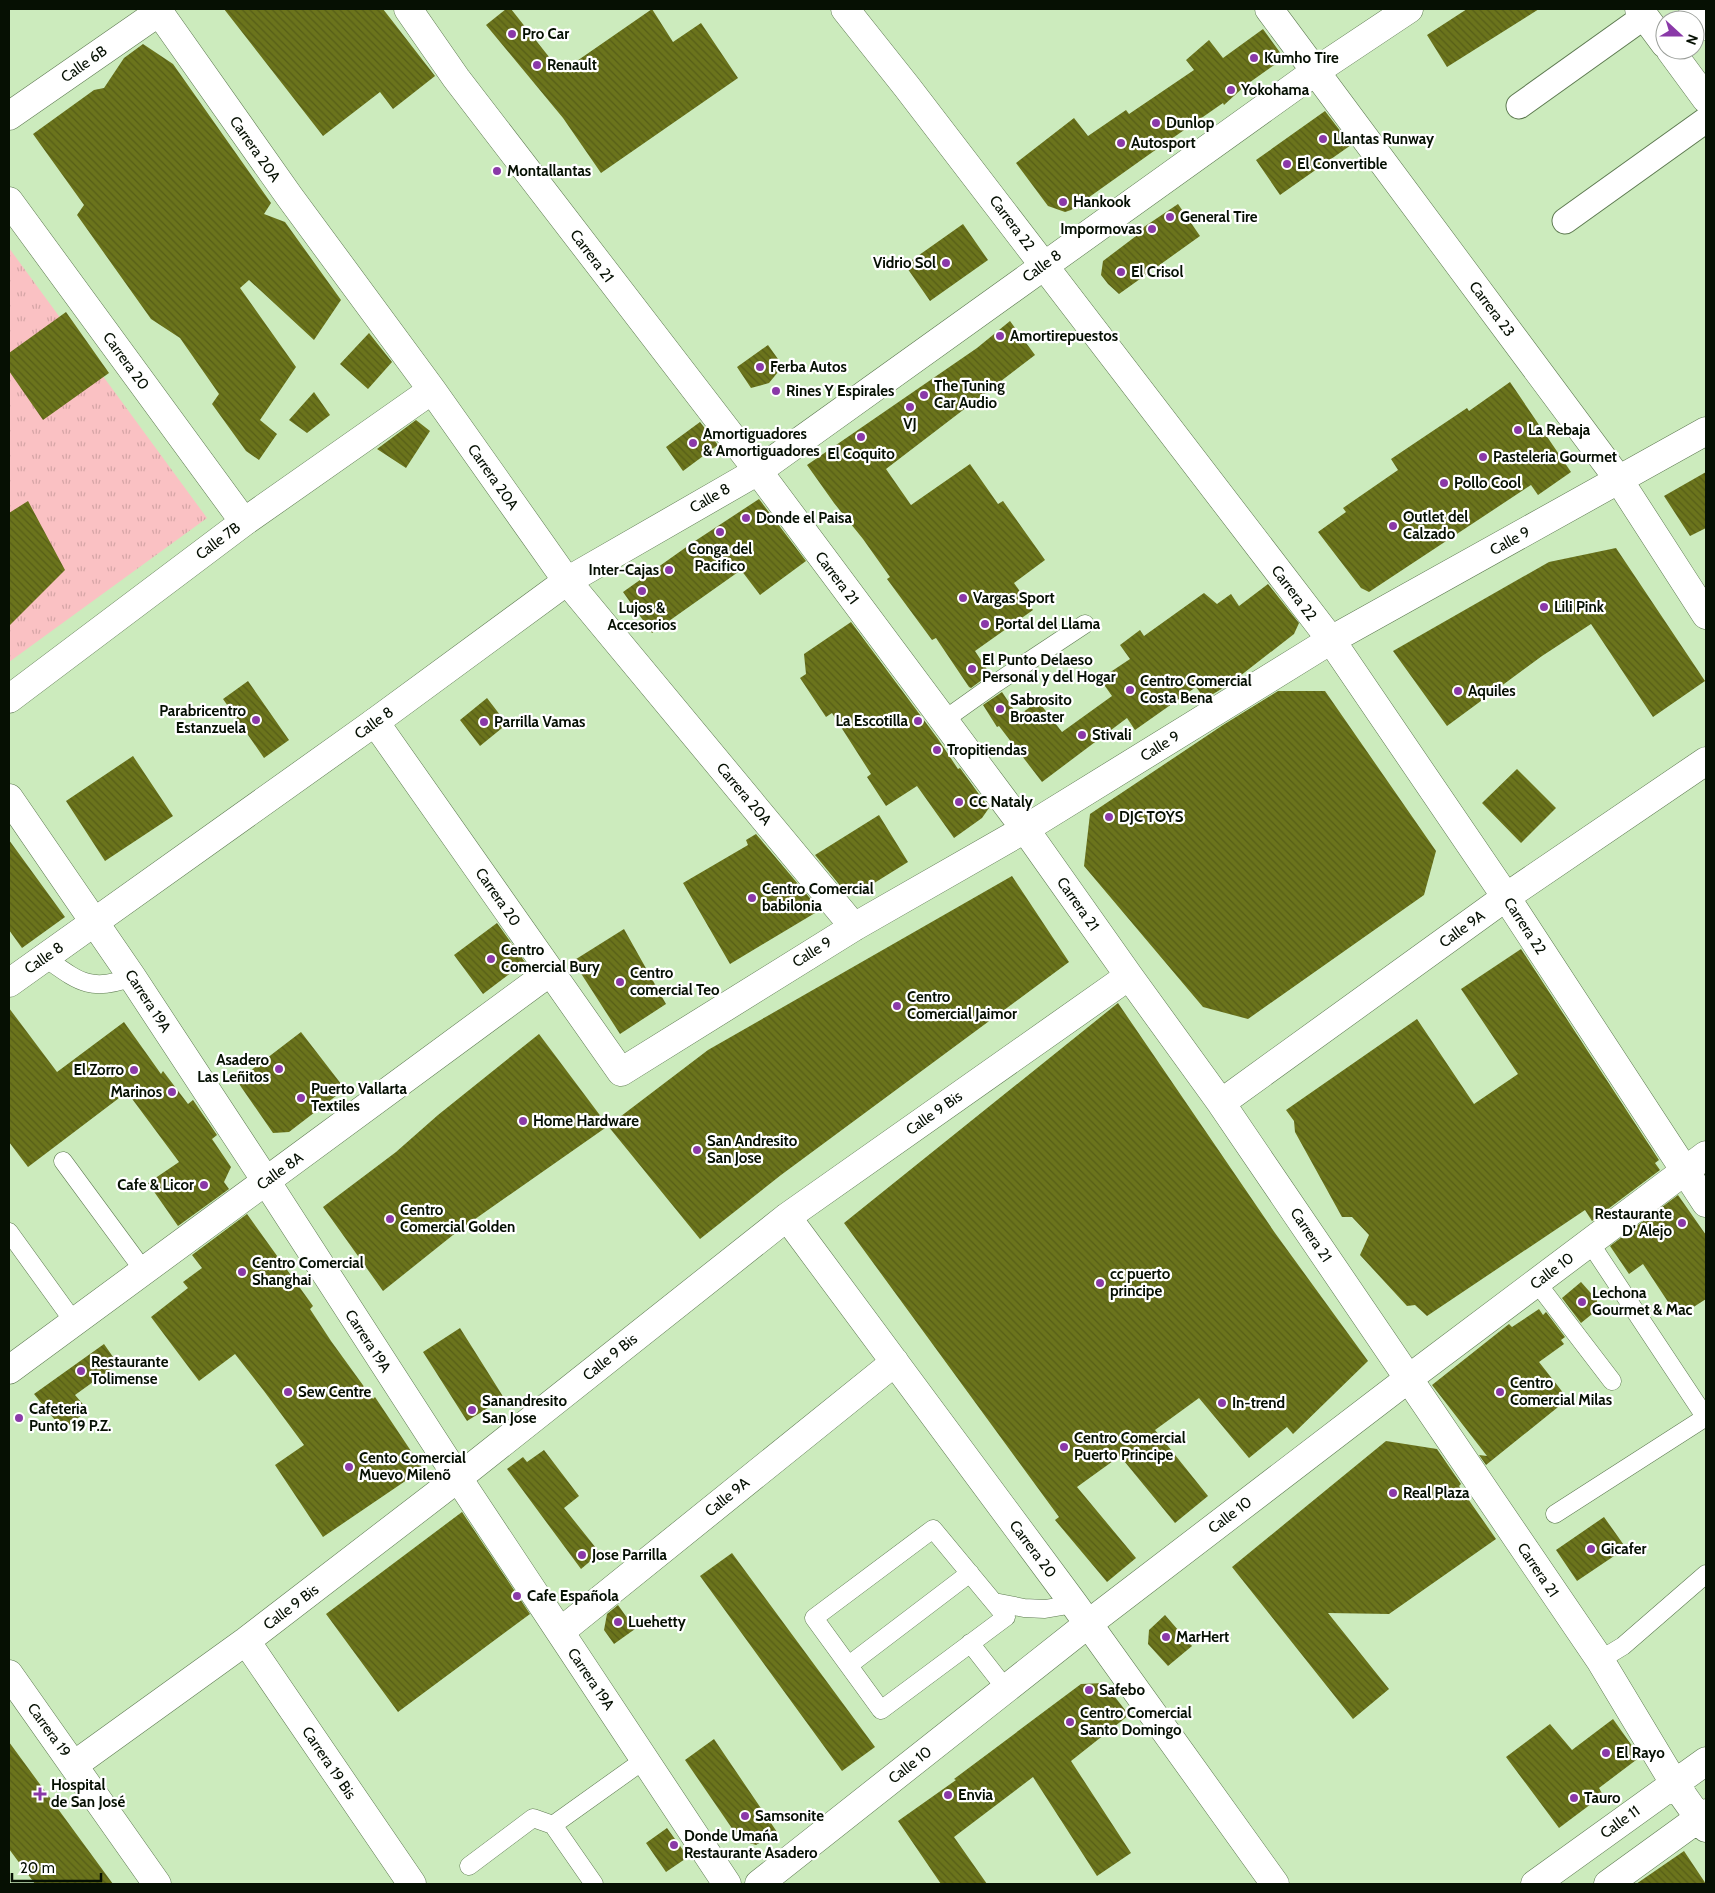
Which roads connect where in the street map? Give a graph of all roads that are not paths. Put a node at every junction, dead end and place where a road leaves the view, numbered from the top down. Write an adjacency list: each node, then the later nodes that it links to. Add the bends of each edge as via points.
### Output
1 (408, 9): 21 (street, Carrera 21, via 456,78)
2 (845, 9): 18 (street, Carrera 22)
3 (1269, 9): 11 (street, Carrera 23)
4 (1409, 9): 11 (street, Calle 8)
5 (1693, 9): 8 (street)
6 (158, 10): 14 (street, Calle 6B); 19 (street, Carrera 20A, via 289,196)
7 (1642, 13): 9 (street); 13 (street)
8 (1706, 26)
9 (1655, 31)
10 (1677, 60): 12 (street)
11 (1316, 71): 18 (street, Calle 8); 22 (street, Carrera 23)
12 (1706, 99)
13 (1519, 106)
14 (9, 116)
15 (1706, 120): 17 (street)
16 (9, 201): 23 (street, Carrera 20)
17 (1564, 221)
18 (1044, 265): 21 (street, Calle 8); 27 (street, Carrera 22)
19 (432, 390): 23 (street, Calle 7B); 24 (street, Carrera 20A)
20 (1706, 431): 22 (street, Calle 9)
21 (758, 471): 24 (street, Calle 8); 29 (street, Carrera 21)
22 (1619, 480): 25 (street, Carrera 23); 27 (street, Calle 9)
23 (244, 522): 28 (street, Calle 7B)
24 (567, 581): 30 (street, Calle 8); 36 (street, Carrera 20A)
25 (1706, 615)
26 (1086, 624): 29 (lane)
27 (1331, 640): 33 (street, Calle 9); 34 (street, Carrera 22)
28 (9, 699)
29 (944, 720): 33 (street, Carrera 21)
30 (375, 722): 35 (street, Calle 8); 38 (street, Carrera 20)
31 (1706, 761): 34 (street, Calle 9A)
32 (9, 798): 35 (street, Carrera 19A)
33 (1026, 829): 36 (street, Calle 9); 39 (street, Carrera 21)
34 (1506, 897): 43 (street, Calle 9A); 46 (street, Carrera 22)
35 (95, 922): 37 (street, Calle 8); 40 (street, Carrera 19A)
36 (854, 926): 42 (street, Calle 9)
37 (44, 958): 40 (lane, via 70,976 95,986 114,984); 41 (street, Calle 8)
38 (550, 972): 42 (street, Carrera 20); 47 (street, Calle 8A)
39 (1129, 976): 43 (street, Carrera 21); 49 (street, Calle 9 Bis)
40 (132, 977): 47 (street, Carrera 19A)
41 (9, 982)
42 (621, 1072)
43 (1221, 1103): 57 (street, Carrera 21)
44 (1706, 1155): 46 (street, Calle 10)
45 (63, 1161): 52 (lane)
46 (1685, 1171): 48 (street, Carrera 22); 51 (street, Calle 10)
47 (266, 1181): 52 (street, Calle 8A); 60 (street, Carrera 19A)
48 (1706, 1204)
49 (787, 1217): 55 (street, Carrera 20); 60 (street, Calle 9 Bis)
50 (9, 1232): 54 (lane)
51 (1590, 1243): 53 (street, Calle 10); 59 (lane)
52 (144, 1271): 54 (street, Calle 8A)
53 (1537, 1283): 57 (street, Calle 10); 58 (lane)
54 (74, 1322): 56 (street, Calle 8A)
55 (895, 1362): 65 (street, Carrera 20); 66 (street, Calle 9A)
56 (9, 1370)
57 (1408, 1379): 65 (street, Calle 10); 69 (street, Carrera 21)
58 (1612, 1381)
59 (1706, 1418): 61 (lane)
60 (458, 1478): 66 (street, Carrera 19A); 67 (street, Calle 9 Bis)
61 (1555, 1514)
62 (970, 1573): 64 (lane); 70 (lane); 70 (lane, via 933,1529 814,1618)
63 (1706, 1574): 69 (lane, via 1623,1646)
64 (994, 1602): 65 (lane); 68 (lane, via 1006,1617)
65 (1081, 1614): 72 (street, Calle 10); 85 (street, Carrera 20)
66 (560, 1632): 73 (street, Carrera 19A)
67 (246, 1641): 75 (street, Calle 9 Bis); 81 (street, Carrera 19 Bis)
68 (970, 1643): 70 (lane, via 881,1710); 72 (lane)
69 (1600, 1660): 76 (street, Carrera 21)
70 (848, 1665)
71 (9, 1674): 75 (street, Carrera 19)
72 (1006, 1689): 84 (street, Calle 10)
73 (644, 1760): 78 (lane); 83 (street, Carrera 19A)
74 (1706, 1760): 76 (street, Calle 11)
75 (74, 1765): 80 (street, Carrera 19)
76 (1674, 1783): 77 (street, Carrera 21); 86 (street, Calle 11)
77 (1704, 1820): 87 (street)
78 (553, 1825): 79 (lane, via 533,1818); 82 (lane)
79 (468, 1866)
80 (157, 1884)
81 (412, 1884)
82 (594, 1884)
83 (727, 1884)
84 (759, 1884)
85 (1276, 1884)
86 (1535, 1884)
87 (1608, 1884)

